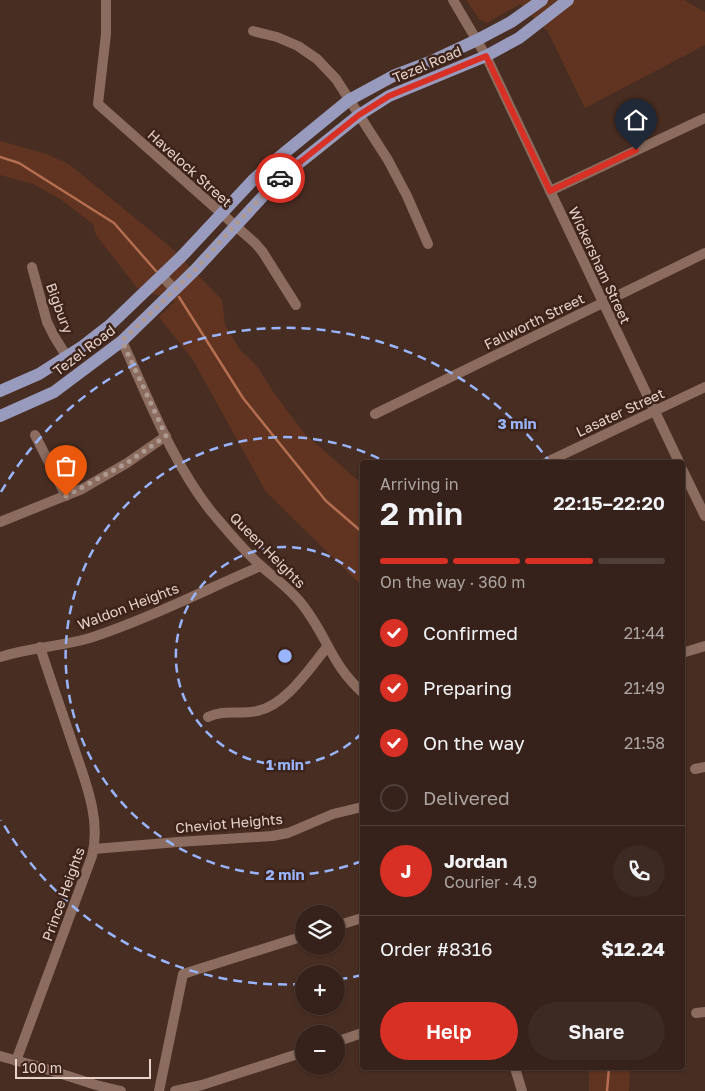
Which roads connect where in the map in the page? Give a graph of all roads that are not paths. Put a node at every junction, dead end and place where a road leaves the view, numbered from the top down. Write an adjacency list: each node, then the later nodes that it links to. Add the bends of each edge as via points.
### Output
1 (106, 0): 12 (street, Havelock Street, via 106,34 98,104)
2 (453, 0): 6 (street, Wickersham Street)
3 (542, 0): 6 (main road, Tezel Road)
4 (568, 0): 7 (main road, Tezel Road, via 519,38)
5 (253, 31): 8 (street, via 288,41 317,59 336,79)
6 (477, 40): 7 (street, Wickersham Street); 8 (main road, Tezel Road, via 395,75)
7 (486, 56): 9 (main road, Tezel Road, via 389,96); 11 (street, Wickersham Street)
8 (349, 100): 9 (street); 12 (main road, Tezel Road, via 272,163)
9 (359, 115): 13 (main road, Tezel Road, via 278,180); 14 (street, via 392,167)
10 (705, 118): 11 (street)
11 (550, 191): 19 (street, Wickersham Street)
12 (221, 214): 13 (street, Havelock Street); 17 (main road, Tezel Road)
13 (234, 226): 18 (main road, Tezel Road); 20 (street, Havelock Street, via 262,251)
14 (428, 244)
15 (705, 253): 19 (street, Fallworth Street)
16 (32, 267): 22 (street, Bigbury, via 48,322)
17 (162, 276): 18 (street); 22 (main road, Tezel Road, via 110,325)
18 (175, 290): 21 (main road, Tezel Road)
19 (602, 303): 25 (street, Wickersham Street); 26 (street, Fallworth Street)
20 (296, 305)
21 (122, 341): 27 (main road, Tezel Road, via 54,392); 29 (street, Queen Heights)
22 (67, 357): 24 (main road, Tezel Road)
23 (705, 388): 25 (street, Lasater Street)
24 (0, 391)
25 (654, 411): 30 (street, Lasater Street); 31 (street, Wickersham Street)
26 (375, 414)
27 (0, 416)
28 (34, 435): 33 (street)
29 (166, 436): 33 (street, via 127,463); 36 (street, Queen Heights, via 208,508)
30 (550, 460)
31 (678, 460)
32 (685, 476): 34 (street)
33 (66, 496): 35 (street)
34 (705, 516)
35 (0, 522)
36 (261, 566): 38 (street, Waldon Heights, via 112,630); 39 (street, Queen Heights, via 307,610)
37 (705, 646): 40 (street)
38 (40, 647): 41 (street, Waldon Heights); 45 (street, Prince Heights, via 87,788 95,828)
39 (328, 647): 42 (street, Queen Heights, via 345,674); 43 (street, via 273,705 257,712 224,712)
40 (685, 652)
41 (0, 657)
42 (360, 690)
43 (208, 717)
44 (360, 807): 45 (street, Cheviot Heights, via 272,836)
45 (94, 850): 53 (street, Prince Heights)
46 (360, 919): 47 (street)
47 (345, 923)
48 (295, 939): 56 (street, via 183,974)
49 (360, 1034): 50 (street)
50 (345, 1039)
51 (295, 1055): 57 (street, via 202,1086)
52 (0, 1056): 53 (street)
53 (16, 1061): 55 (street)
54 (516, 1070): 58 (street)
55 (122, 1091)
56 (159, 1091)
57 (175, 1091)
58 (522, 1091)

